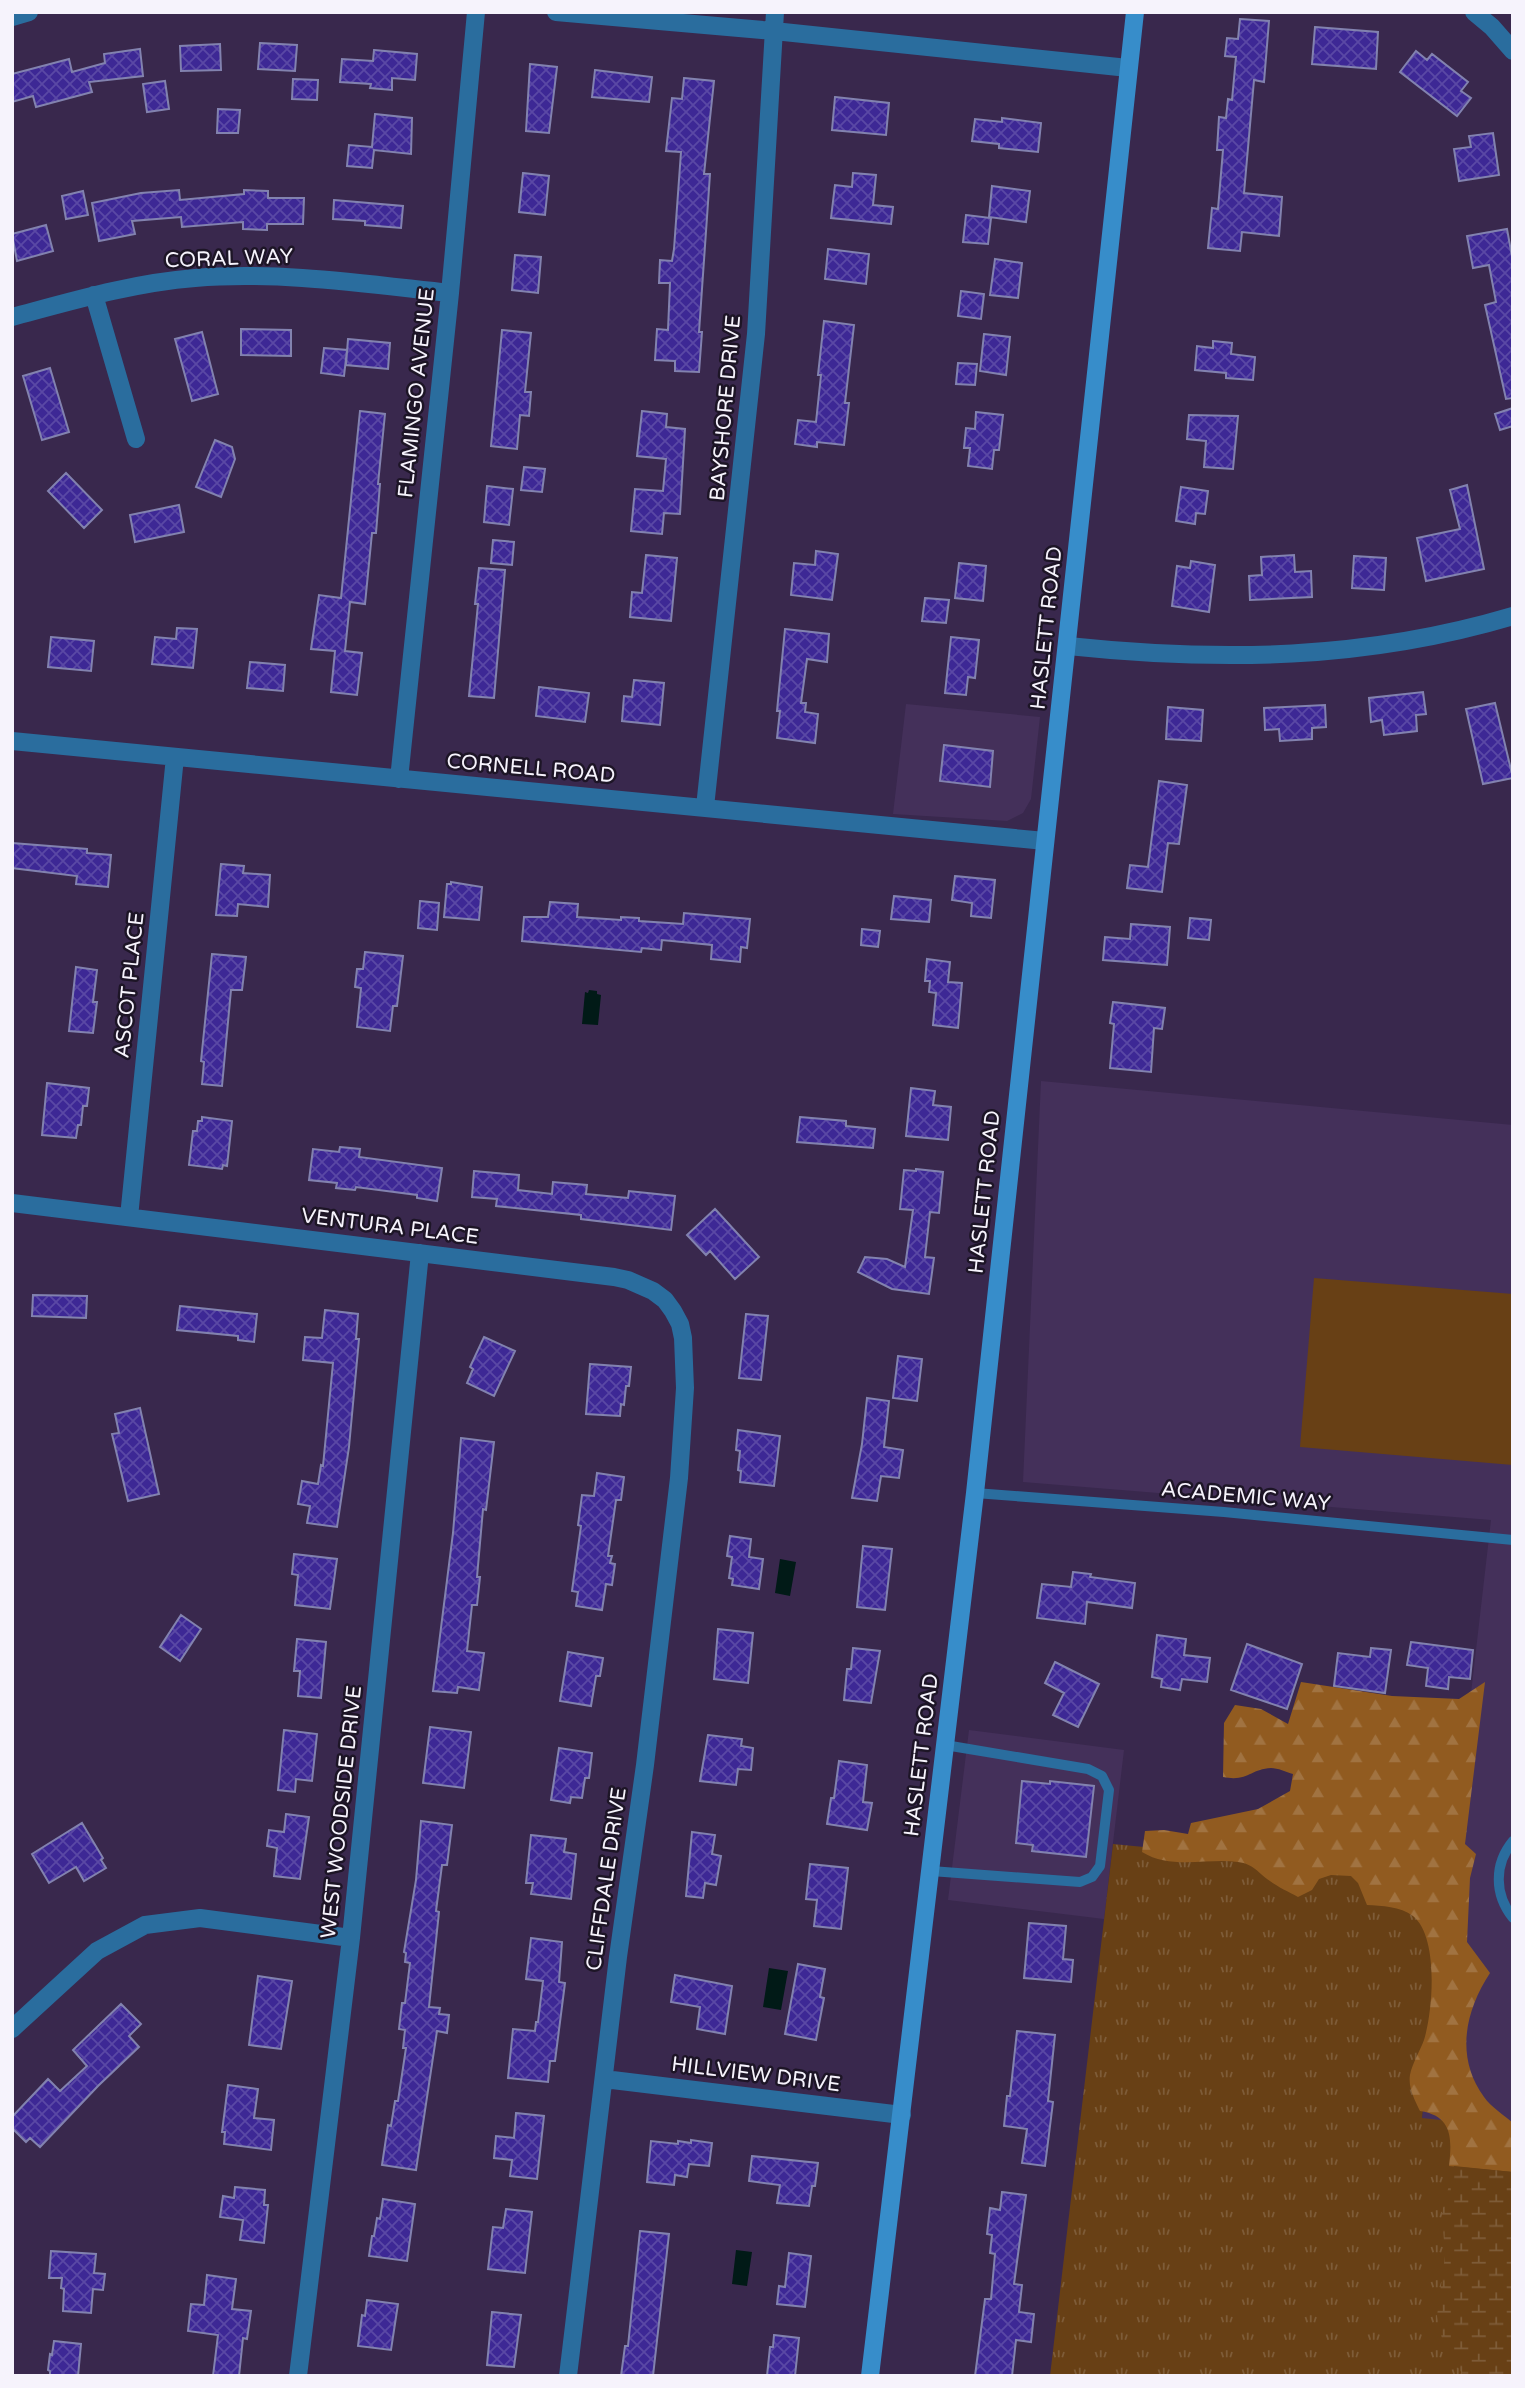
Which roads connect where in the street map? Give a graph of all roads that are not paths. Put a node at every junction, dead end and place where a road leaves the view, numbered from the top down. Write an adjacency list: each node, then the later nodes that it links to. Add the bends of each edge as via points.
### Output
1 (29, 12): 7 (street)
2 (476, 12): 11 (street, FLAMINGO AVENUE)
3 (556, 12): 8 (street)
4 (775, 12): 8 (street, BAYSHORE DRIVE)
5 (1136, 12): 10 (street, HASLETT ROAD)
6 (1474, 12): 9 (street)
7 (12, 17)
8 (774, 31): 10 (street); 20 (street, BAYSHORE DRIVE, via 756,334)
9 (1513, 51)
10 (1128, 68): 16 (street, HASLETT ROAD)
11 (450, 293): 12 (street, CORAL WAY, via 256,276 195,278); 19 (street, FLAMINGO AVENUE)
12 (94, 295): 13 (street, CORAL WAY); 14 (street)
13 (12, 317)
14 (136, 439)
15 (1513, 616): 16 (street, via 1403,642 1296,655 1175,656)
16 (1068, 646): 21 (street, HASLETT ROAD)
17 (12, 741): 18 (street, CORNELL ROAD)
18 (175, 757): 19 (street, CORNELL ROAD); 23 (street, ASCOT PLACE)
19 (398, 779): 20 (street, CORNELL ROAD)
20 (705, 807): 21 (street, CORNELL ROAD)
21 (1045, 841): 26 (street, HASLETT ROAD)
22 (12, 1203): 23 (street, VENTURA PLACE)
23 (129, 1217): 24 (street, VENTURA PLACE)
24 (421, 1253): 25 (street, VENTURA PLACE, via 614,1277 653,1291 665,1300 680,1324); 32 (street, WEST WOODSIDE DRIVE)
25 (685, 1388): 34 (street, CLIFFDALE DRIVE, via 678,1489)
26 (975, 1493): 27 (lane, ACADEMIC WAY); 28 (street, HASLETT ROAD)
27 (1513, 1540)
28 (945, 1745): 30 (street, HASLETT ROAD); 30 (lane, via 1088,1769 1102,1776 1109,1790 1101,1859 1092,1877 1080,1882)
29 (1513, 1841): 31 (lane, via 1502,1857 1499,1878 1501,1899)
30 (931, 1871): 35 (street, HASLETT ROAD)
31 (1513, 1917)
32 (351, 1938): 33 (street, via 200,1919 145,1924 97,1951); 36 (street, WEST WOODSIDE DRIVE)
33 (12, 2029)
34 (604, 2078): 35 (street, HILLVIEW DRIVE); 37 (street, CLIFFDALE DRIVE)
35 (902, 2115): 38 (street, HASLETT ROAD)
36 (298, 2376)
37 (568, 2376)
38 (870, 2376)

